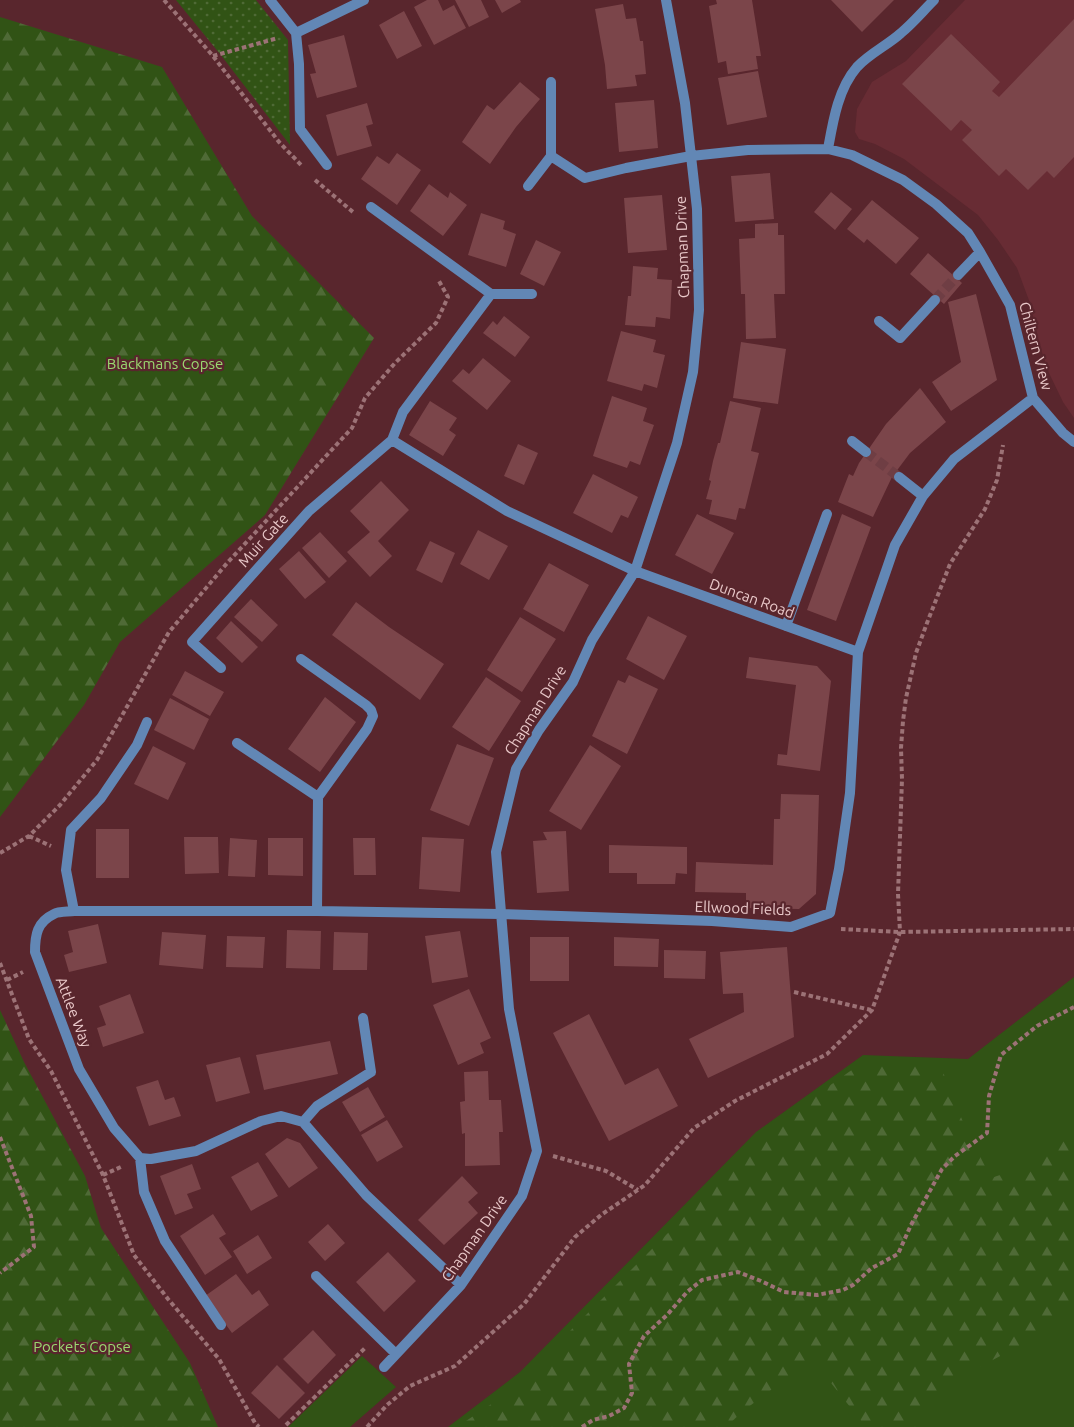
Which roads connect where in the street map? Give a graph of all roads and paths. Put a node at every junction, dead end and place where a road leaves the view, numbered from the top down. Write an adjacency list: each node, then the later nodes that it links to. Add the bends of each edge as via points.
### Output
1 (164, 0): 7 (path)
2 (270, 0): 6 (street)
3 (364, 0): 6 (street)
4 (666, 0): 11 (street, Chapman Drive)
5 (934, 0): 9 (street, via 901,34 857,67 838,103)
6 (296, 33): 7 (path); 12 (street, via 300,129)
7 (213, 56): 13 (path)
8 (551, 82): 10 (street)
9 (828, 149): 11 (street, Chiltern View, via 748,150); 18 (street, Chiltern View, via 852,155 903,180 968,233)
10 (551, 156): 11 (street, Chiltern View, via 585,178); 15 (street)
11 (691, 156): 34 (street, Chapman Drive, via 697,209 699,300 693,372 677,443)
12 (327, 165)
13 (307, 172)
14 (315, 179): 17 (path)
15 (528, 186)
16 (371, 207): 21 (street)
17 (358, 216)
18 (980, 252): 20 (street); 25 (street, Chiltern View, via 1010,305)
19 (432, 275): 42 (path, via 448,297 436,323 365,398 352,428 190,605 169,632 97,760 60,806 29,836)
20 (958, 275)
21 (491, 294): 22 (street); 27 (street, Muir Gate, via 403,412)
22 (532, 294)
23 (935, 300): 24 (street, via 900,338)
24 (879, 321)
25 (1033, 398): 26 (street); 29 (street, Chiltern View)
26 (1008, 417): 32 (street, via 954,459); 48 (path, via 997,480 985,509 950,564 920,643 906,698 901,748)
27 (392, 440): 34 (street, via 507,510); 38 (street, Muir Gate, via 309,510 192,642)
28 (852, 441): 30 (street)
29 (1074, 442)
30 (866, 452)
31 (899, 477): 32 (street)
32 (923, 496): 36 (street, via 895,545)
33 (827, 514): 35 (street)
34 (635, 571): 35 (street, Duncan Road); 45 (street, Chapman Drive, via 592,640 573,682 516,769 495,852)
35 (786, 626): 36 (street, Duncan Road)
36 (858, 652): 46 (street, via 850,793 839,869 830,913)
37 (301, 659): 41 (street, via 366,705 373,716)
38 (221, 668)
39 (147, 722): 44 (street, via 137,745 100,798 71,830 66,870)
40 (237, 743): 41 (street)
41 (318, 797): 43 (street)
42 (0, 853)
43 (317, 910): 44 (street, Attlee Way); 45 (street, Attlee Way)
44 (74, 911): 57 (street, Attlee Way, via 55,913 41,924 35,935 35,952 80,1069 114,1128)
45 (500, 915): 46 (street, Ellwood Fields, via 791,927); 56 (street, Chapman Drive, via 509,1009)
46 (816, 918): 48 (path, via 835,929)
47 (1074, 929): 48 (path)
48 (900, 932): 52 (path)
49 (0, 963): 66 (path, via 29,1039 51,1071 103,1174 134,1255 219,1359)
50 (794, 992): 52 (path)
51 (1074, 1007): 68 (path, via 1037,1026 1001,1055 989,1096 987,1133 942,1169 898,1254 843,1290 816,1295 784,1292 738,1272 702,1280 644,1336 628,1364 632,1393 624,1408)
52 (872, 1010): 58 (path, via 827,1054 735,1101 694,1128)
53 (363, 1018): 54 (street, via 371,1072 317,1106)
54 (303, 1122): 57 (street, via 281,1116 196,1150 151,1160); 61 (street, via 366,1195)
55 (0, 1137): 59 (path, via 31,1216 34,1247)
56 (537, 1151): 58 (path, via 606,1171); 61 (street, Chapman Drive, via 522,1196)
57 (140, 1158): 62 (street, via 144,1192 165,1241)
58 (638, 1190): 67 (path, via 575,1237 524,1304 454,1366 410,1386)
59 (0, 1273)
60 (316, 1276): 63 (street)
61 (461, 1285): 63 (street, Chapman Drive)
62 (221, 1325)
63 (396, 1354): 64 (street, Chapman Drive)
64 (384, 1367): 65 (path, via 366,1348)
65 (286, 1425)
66 (259, 1427)
67 (367, 1427)
68 (582, 1427)

